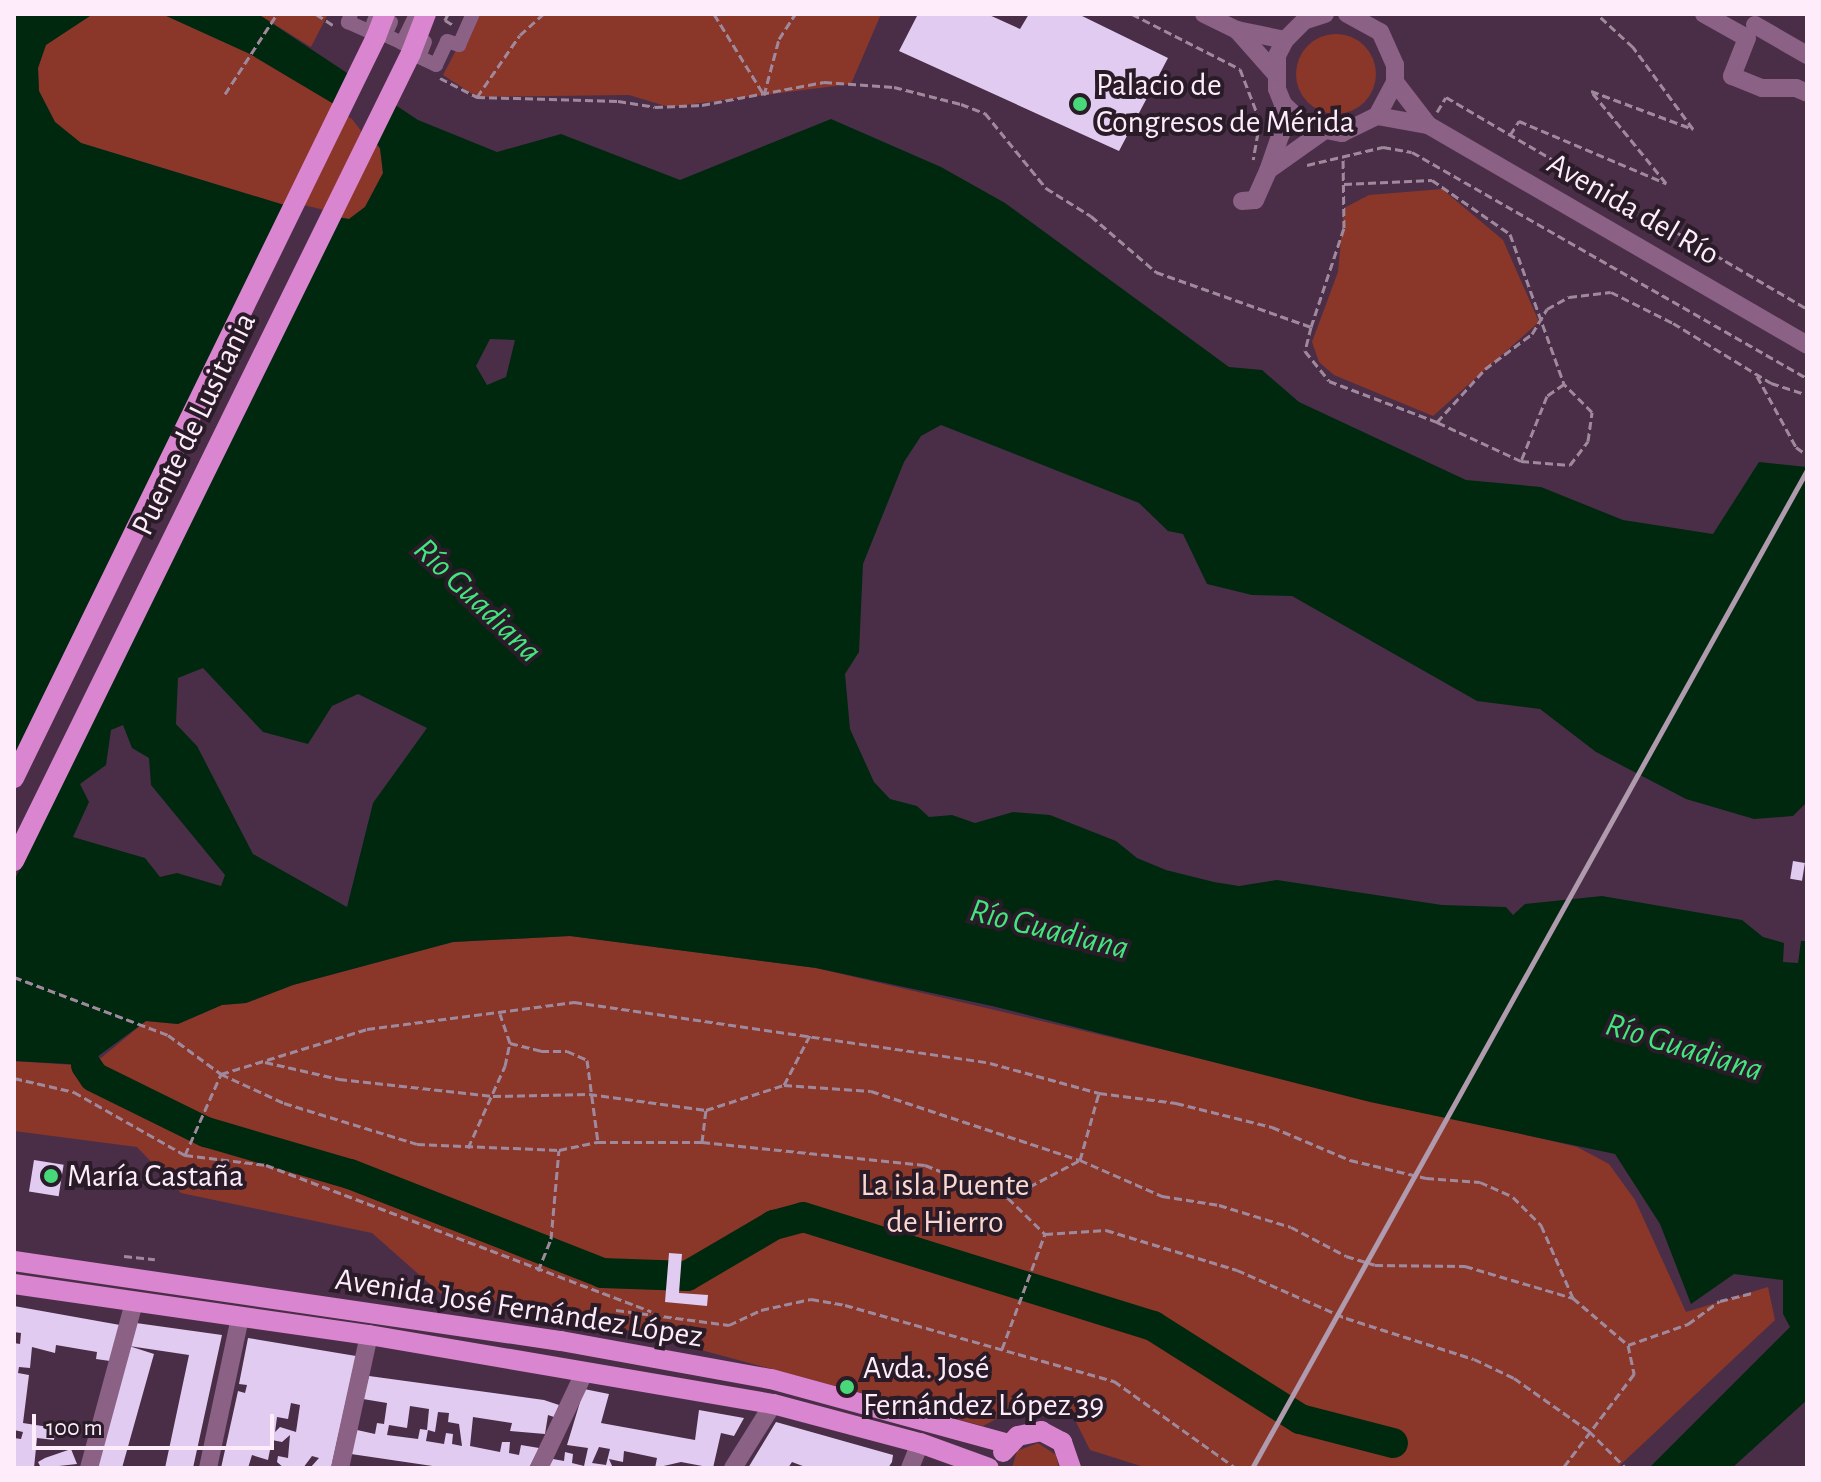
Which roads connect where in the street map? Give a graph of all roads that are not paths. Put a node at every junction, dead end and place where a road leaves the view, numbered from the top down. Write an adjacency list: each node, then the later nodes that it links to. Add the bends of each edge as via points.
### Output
1 (351, 14): 2 (street, via 348,22 370,32)
2 (377, 14)
3 (385, 14): 28 (main road, Puente de Lusitania, bridge)
4 (395, 14): 5 (street, via 385,35 402,43)
5 (416, 14)
6 (426, 14): 29 (main road, Puente de Lusitania, bridge)
7 (436, 14): 8 (street, via 419,57 436,65 447,41 459,45)
8 (473, 14)
9 (1204, 14): 15 (street)
10 (1325, 14): 16 (street, via 1304,21)
11 (1347, 14): 13 (street)
12 (1704, 14): 14 (street)
13 (1382, 23): 19 (street)
14 (1754, 26): 17 (street); 20 (street, via 1732,76 1762,88)
15 (1237, 30): 16 (street); 18 (street)
16 (1285, 40): 18 (street)
17 (1807, 55)
18 (1275, 73): 21 (street)
19 (1395, 82): 22 (street); 23 (street, Avenida del Río)
20 (1807, 93)
21 (1283, 104): 24 (street, via 1293,117); 25 (street, via 1281,134)
22 (1377, 116): 23 (street, Avenida del Río); 24 (street, via 1342,133)
23 (1428, 125): 27 (street, Avenida del Río)
24 (1322, 132): 25 (street)
25 (1268, 171): 26 (street, via 1255,200)
26 (1242, 201)
27 (1807, 345)
28 (14, 778)
29 (14, 861)
30 (14, 1261): 38 (main road, Avenida José Fernández López, via 561,1341 771,1379)
31 (14, 1284): 32 (main road, Avenida José Fernández López)
32 (134, 1302): 33 (main road, Avenida José Fernández López); 41 (street)
33 (240, 1318): 34 (main road, Avenida José Fernández López); 42 (street)
34 (369, 1335): 35 (main road, Avenida José Fernández López); 40 (street)
35 (585, 1371): 36 (main road, Avenida José Fernández López); 43 (street)
36 (773, 1404): 37 (main road, Avenida José Fernández López); 44 (street)
37 (920, 1443): 45 (street); 46 (main road, Avenida José Fernández López)
38 (1008, 1444): 39 (main road, via 1041,1431 1062,1442); 47 (main road)
39 (1075, 1466)
40 (345, 1467)
41 (89, 1468)
42 (208, 1468)
43 (539, 1468)
44 (733, 1468)
45 (910, 1468)
46 (989, 1468)
47 (1000, 1468)

